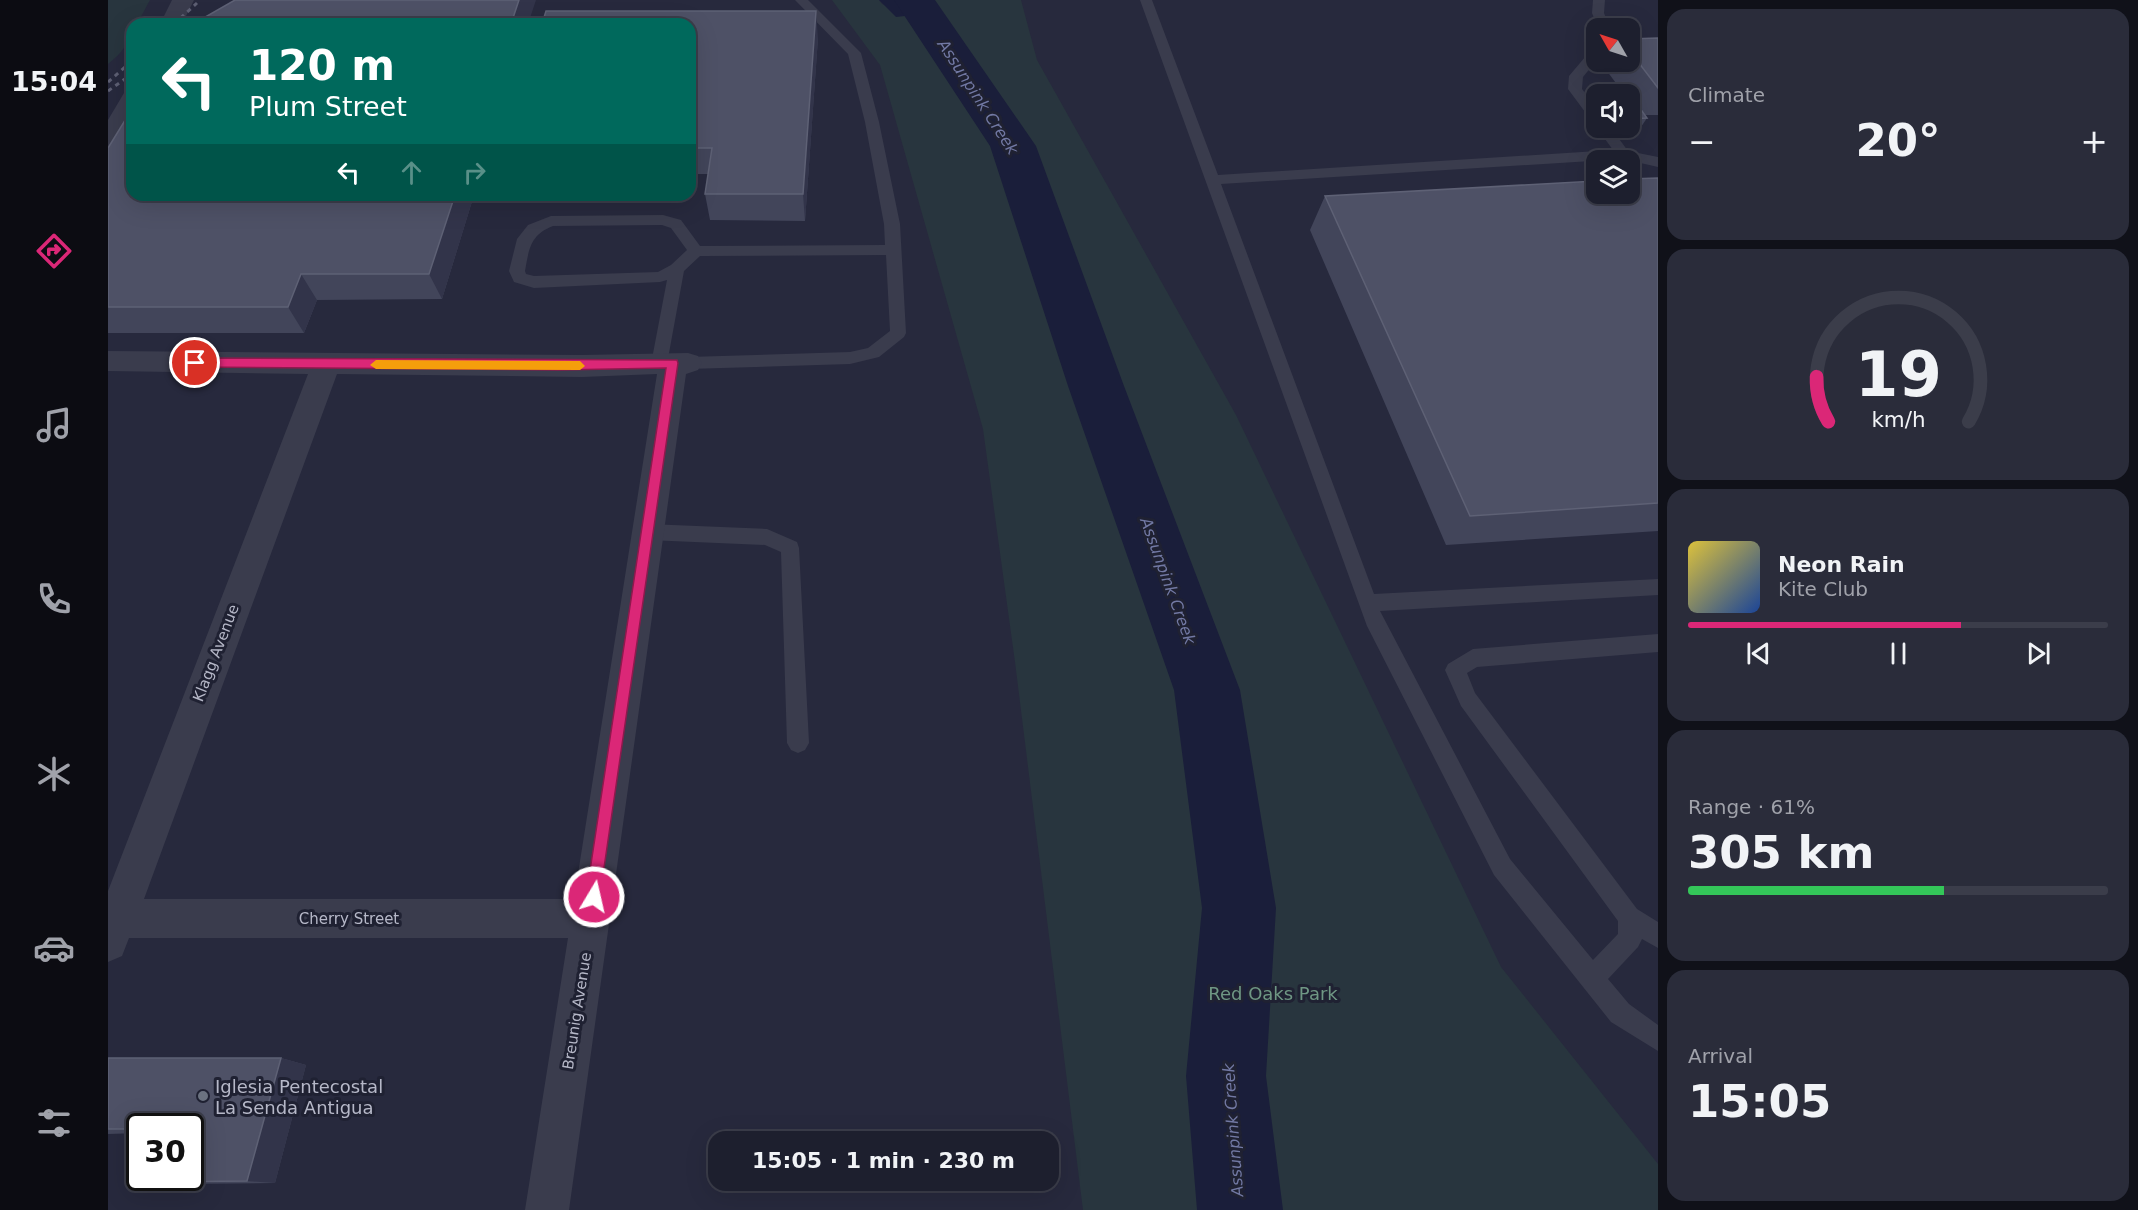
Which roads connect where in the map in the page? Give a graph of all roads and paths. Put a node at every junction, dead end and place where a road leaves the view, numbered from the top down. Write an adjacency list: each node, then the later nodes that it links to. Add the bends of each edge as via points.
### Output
1 (183, 0): 5 (street)
2 (801, 0): 15 (lane, via 854,53 872,122)
3 (1146, 0): 14 (lane)
4 (1599, 0): 6 (lane)
5 (174, 18)
6 (1600, 18)
7 (1586, 64): 8 (lane, via 1576,76 1575,89)
8 (1586, 104)
9 (126, 109): 10 (street)
10 (108, 141)
11 (1586, 156): 14 (lane)
12 (1640, 158): 13 (lane)
13 (1658, 162)
14 (1212, 180): 23 (lane)
15 (894, 250): 16 (lane); 19 (lane, via 898,333 873,353 850,358)
16 (696, 251): 17 (lane); 17 (lane, via 676,224 663,220 551,220 525,235 517,272 520,278 534,282 660,277)
17 (677, 269): 19 (lane)
18 (108, 361): 20 (street)
19 (673, 363): 20 (street); 21 (street, Breunig Avenue)
20 (326, 364): 28 (street, Klagg Avenue)
21 (648, 532): 25 (lane, via 767,537 790,548); 27 (street, Breunig Avenue)
22 (1658, 586): 23 (lane)
23 (1367, 603): 30 (lane, via 1502,867)
24 (1658, 643): 26 (lane, via 1473,658 1455,670 1468,699)
25 (798, 743)
26 (1629, 917): 29 (lane); 30 (lane, via 1630,939)
27 (591, 919): 28 (street, Cherry Street); 32 (street, Breunig Avenue)
28 (111, 926)
29 (1658, 936)
30 (1592, 978): 31 (lane, via 1620,1012)
31 (1658, 1039)
32 (546, 1210)

